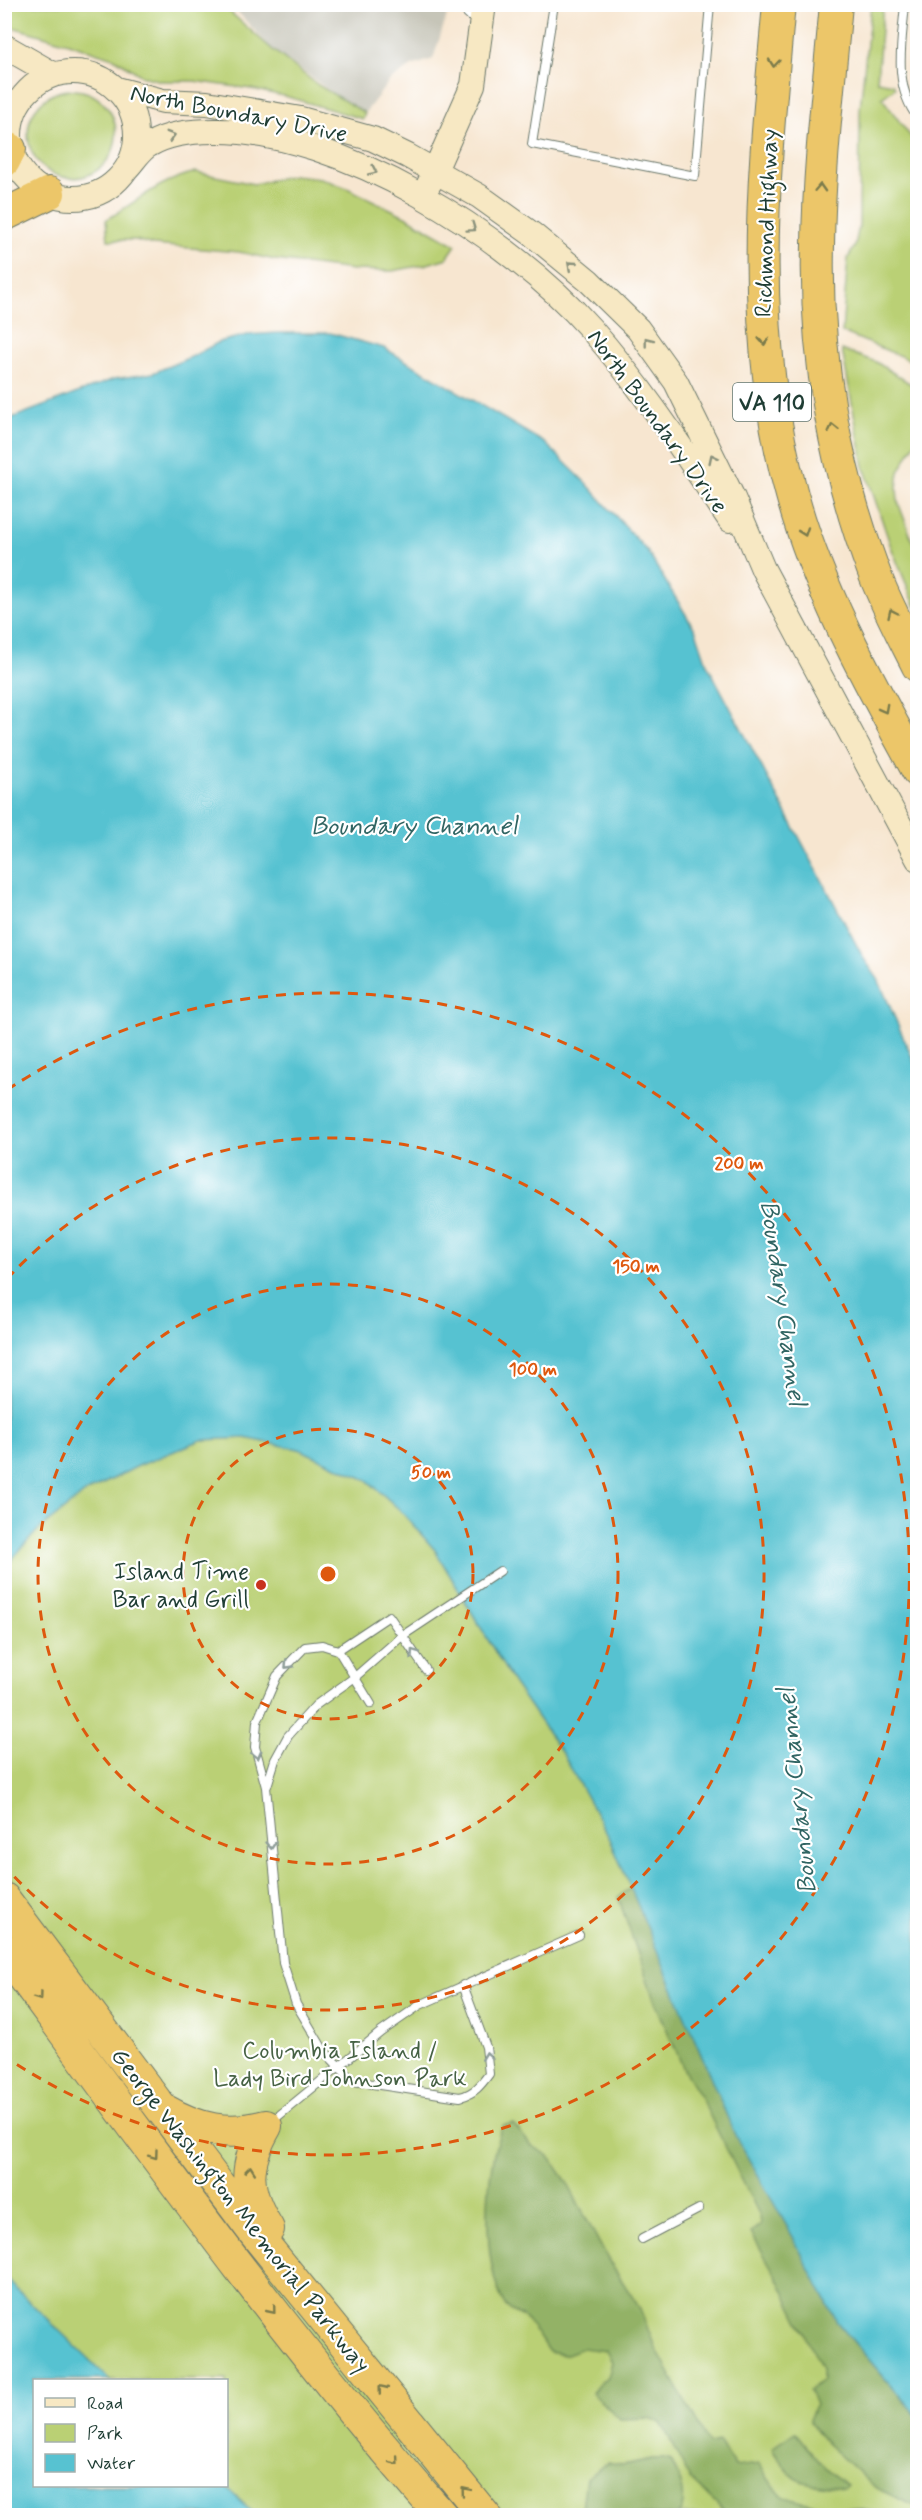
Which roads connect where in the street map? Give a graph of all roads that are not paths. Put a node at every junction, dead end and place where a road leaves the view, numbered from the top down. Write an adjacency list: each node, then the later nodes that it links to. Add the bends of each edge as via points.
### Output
1 (457, 4): 7 (lane)
2 (554, 4): 3 (lane, via 532,144 695,176)
3 (710, 4)
4 (779, 4): 21 (highway, Richmond Highway / VA 110, one-way to 21, via 761,238 761,288 771,400 792,495 815,565 855,653)
5 (836, 4): 20 (highway, VA 110, one-way to 5, via 865,548 846,481 826,383 819,315 818,246)
6 (905, 4): 12 (lane, via 900,68 903,91)
7 (483, 15): 15 (street, via 473,85)
8 (4, 46): 9 (street)
9 (53, 74): 10 (street, via 87,73); 13 (street, via 25,94 14,111)
10 (117, 89): 14 (street, via 131,109 137,133); 15 (street, North Boundary Drive, via 163,101 207,103 301,119 373,139)
11 (4, 99): 13 (street)
12 (918, 118)
13 (8, 145): 16 (street, via 21,172)
14 (127, 168): 16 (street, via 112,185 92,195 70,198); 17 (street, North Boundary Drive, one-way to 17, via 146,147 170,135 244,131 321,150)
15 (435, 170): 17 (street); 19 (street, North Boundary Drive, one-way to 15, via 676,382 638,329 547,245)
16 (49, 193): 18 (highway)
17 (423, 196): 19 (street, North Boundary Drive, one-way to 19, via 499,247 591,328 651,405)
18 (4, 215)
19 (763, 569): 22 (street, North Boundary Drive)
20 (918, 666)
21 (918, 771)
22 (918, 859)
23 (500, 1571): 24 (lane)
24 (402, 1636): 25 (lane, via 389,1616); 26 (lane, one-way to 24); 27 (lane)
25 (338, 1650): 27 (lane); 29 (lane, one-way to 29, via 322,1645 305,1647 277,1676 257,1722 255,1747)
26 (426, 1670)
27 (355, 1677): 28 (lane); 29 (lane, via 316,1705 288,1736)
28 (371, 1704)
29 (267, 1786): 34 (lane, one-way to 34, via 284,1963 296,2004 324,2051)
30 (4, 1899): 35 (highway, George Washington Memorial Parkway)
31 (579, 1935): 33 (lane)
32 (4, 1950): 40 (highway, George Washington Memorial Parkway, one-way to 40, via 215,2237)
33 (463, 1985): 34 (lane, via 400,2018); 34 (lane, one-way to 33, via 353,2081 447,2096 469,2095 489,2074 489,2058)
34 (339, 2067): 36 (lane)
35 (158, 2106): 36 (highway, via 210,2130 235,2132); 39 (highway, George Washington Memorial Parkway)
36 (266, 2126): 39 (highway, one-way to 36, via 259,2215 251,2194 250,2164)
37 (699, 2209): 38 (lane)
38 (642, 2239)
39 (321, 2314): 41 (highway, George Washington Memorial Parkway, one-way to 39)
40 (442, 2516)
41 (485, 2516)

